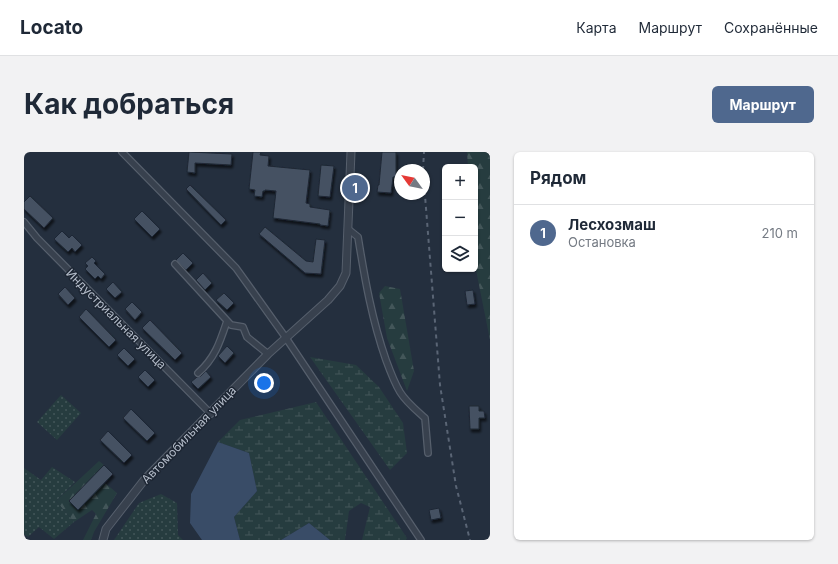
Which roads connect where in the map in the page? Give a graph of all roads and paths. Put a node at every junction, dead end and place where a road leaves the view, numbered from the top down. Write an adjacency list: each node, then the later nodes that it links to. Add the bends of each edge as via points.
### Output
1 (122, 152): 7 (street, via 236,268)
2 (351, 152): 4 (street, Автомобильная улица)
3 (24, 222): 10 (street, Индустриальная улица)
4 (348, 229): 7 (street, Автомобильная улица, via 346,273 340,286); 11 (street, via 358,237 375,328 392,375 400,392 425,418)
5 (175, 264): 6 (street)
6 (228, 321): 8 (street, via 231,325 243,327 247,337); 9 (street, via 216,353)
7 (286, 338): 8 (street, Автомобильная улица); 13 (street)
8 (268, 354): 10 (street, Автомобильная улица)
9 (198, 373)
10 (211, 414): 12 (street, Автомобильная улица, via 145,479 106,529)
11 (428, 453)
12 (103, 540)
13 (421, 540)

